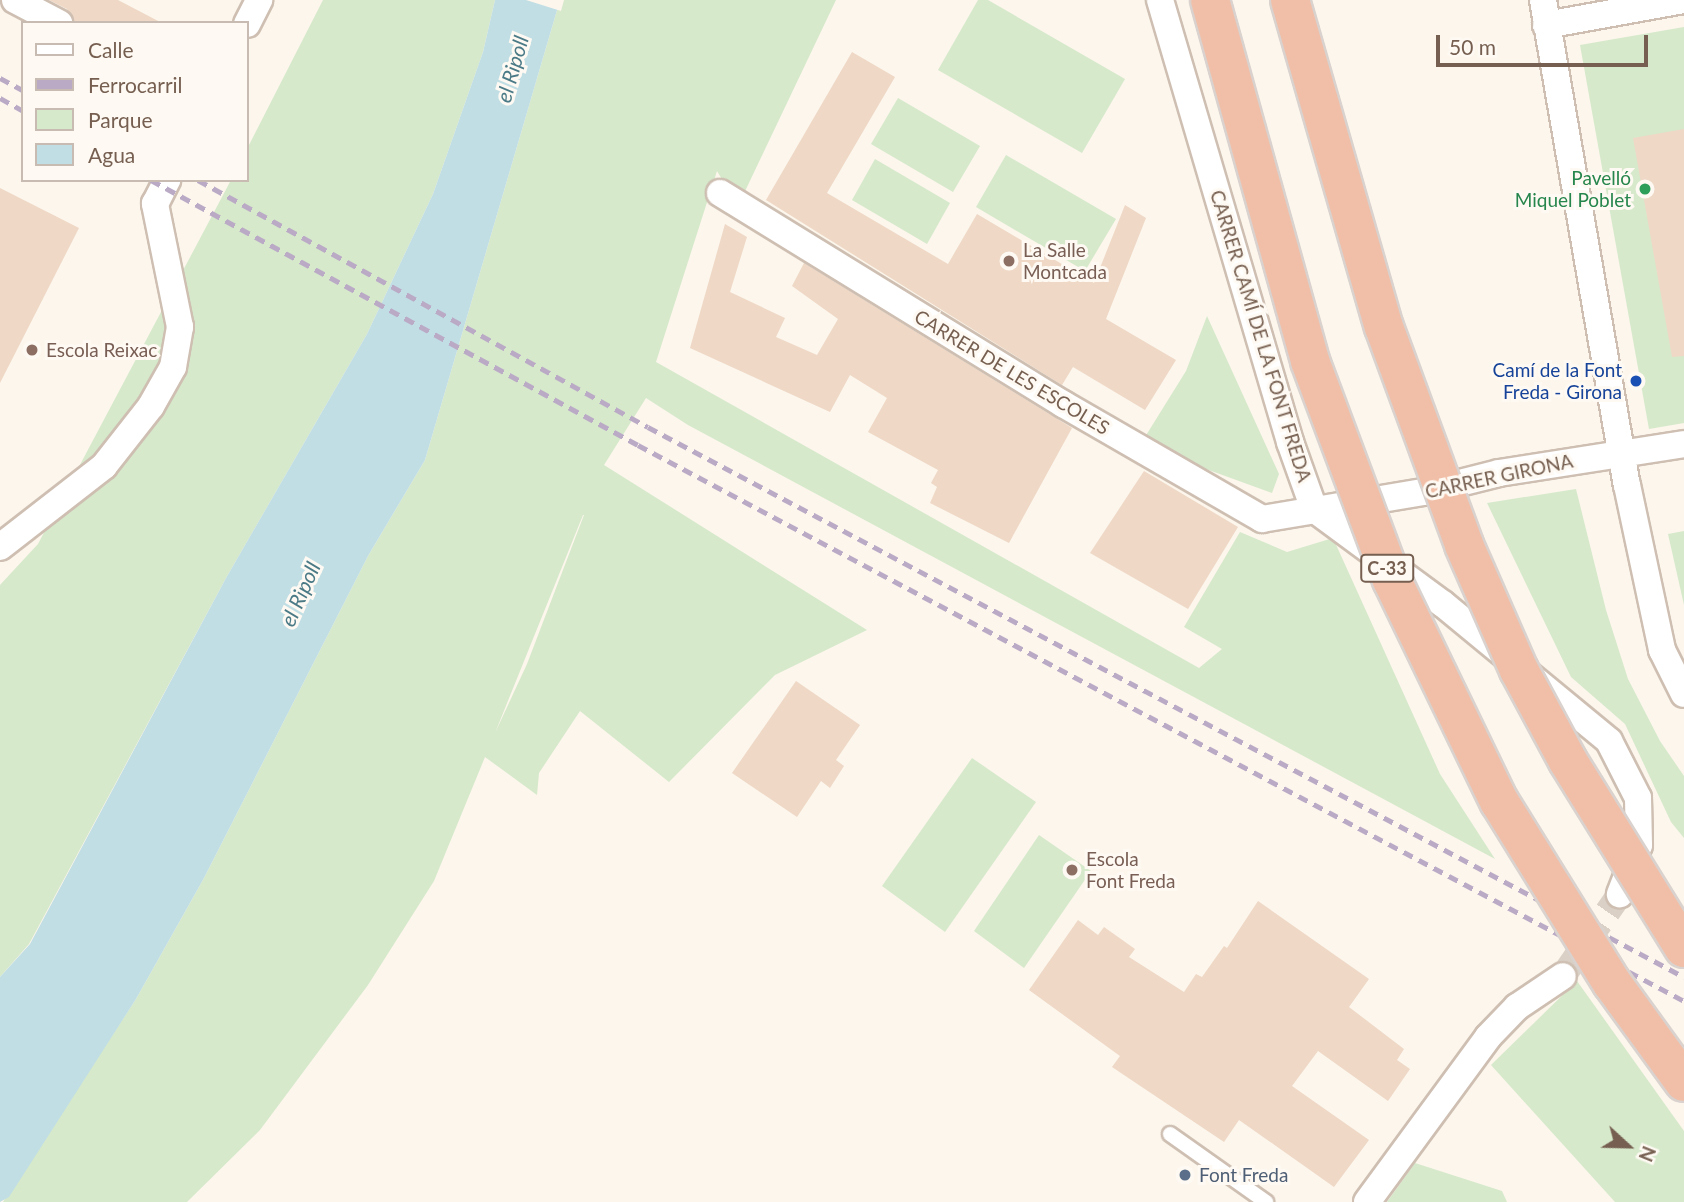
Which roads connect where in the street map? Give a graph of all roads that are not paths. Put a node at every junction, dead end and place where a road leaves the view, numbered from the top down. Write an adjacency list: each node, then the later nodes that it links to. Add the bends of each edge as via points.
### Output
1 (15, 0): 8 (street)
2 (259, 0): 9 (street)
3 (1210, 0): 20 (highway, C-33, bridge, via 1311,361 1392,580 1499,801 1612,983)
4 (1290, 0): 18 (highway, bridge, via 1384,327 1464,545 1519,670 1568,761)
5 (1684, 0): 7 (street)
6 (1159, 3): 14 (street, CARRER CAMÍ DE LA FONT FREDA)
7 (1544, 13): 13 (street)
8 (55, 21)
9 (248, 22)
10 (161, 192): 15 (street, via 180,327 173,367 151,406 104,466)
11 (720, 193): 14 (street, CARRER DE LES ESCOLES, via 726,201 1063,404 1262,519)
12 (1684, 444): 13 (street, CARRER GIRONA)
13 (1621, 452): 14 (street, CARRER GIRONA); 16 (street, via 1662,650)
14 (1314, 509): 17 (street, CARRER CAMÍ DE LA FONT FREDA, via 1443,604 1609,741 1638,798 1639,845)
15 (0, 547)
16 (1684, 694)
17 (1619, 894)
18 (1684, 948)
19 (1563, 975): 23 (street, via 1517,1007 1488,1037)
20 (1684, 1082)
21 (1170, 1134): 22 (lane)
22 (1266, 1202)
23 (1367, 1202)

